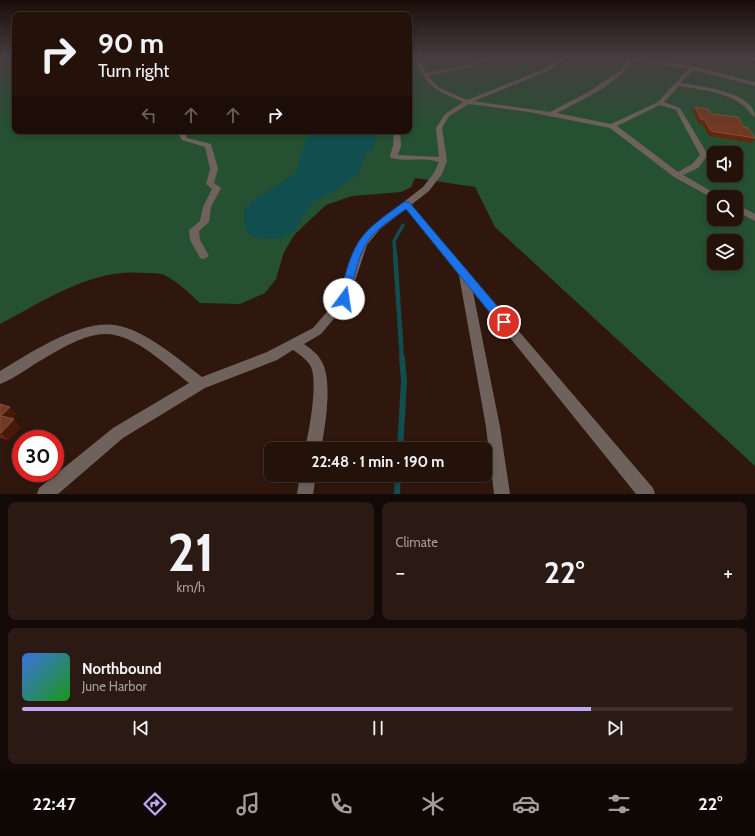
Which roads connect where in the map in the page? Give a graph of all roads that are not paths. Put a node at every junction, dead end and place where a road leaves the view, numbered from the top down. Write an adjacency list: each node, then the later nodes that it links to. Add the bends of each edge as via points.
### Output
1 (429, 80): 8 (street, via 436,88)
2 (521, 80): 8 (street)
3 (610, 80): 10 (street)
4 (681, 80): 6 (street)
5 (739, 80): 7 (street)
6 (678, 84): 9 (street); 11 (street, via 737,98)
7 (755, 84)
8 (467, 102): 10 (street); 15 (street, via 447,115 439,128)
9 (660, 103): 12 (street); 16 (street, via 678,109 704,155 695,166)
10 (551, 114): 12 (street)
11 (755, 115)
12 (612, 126): 16 (street)
13 (182, 134): 21 (street, via 184,139 208,146 214,169 210,184 217,188 207,207 204,222 194,230 195,240)
14 (397, 134): 15 (street, via 394,156 434,157)
15 (443, 161): 18 (street, via 438,174 426,189)
16 (677, 175): 17 (street)
17 (707, 192)
18 (406, 204): 22 (street); 23 (street, via 376,227 362,244 344,299 317,331)
19 (743, 211): 20 (street)
20 (755, 218)
21 (204, 256)
22 (463, 273): 30 (street, via 493,427); 31 (street)
23 (294, 344): 25 (street, via 272,356); 26 (street, via 314,360 319,372)
24 (0, 378): 25 (street, via 66,341 94,330 115,330 140,340)
25 (200, 384): 28 (street, via 118,433)
26 (314, 442)
27 (307, 482): 29 (street)
28 (45, 494)
29 (305, 494)
30 (502, 494)
31 (647, 494)

